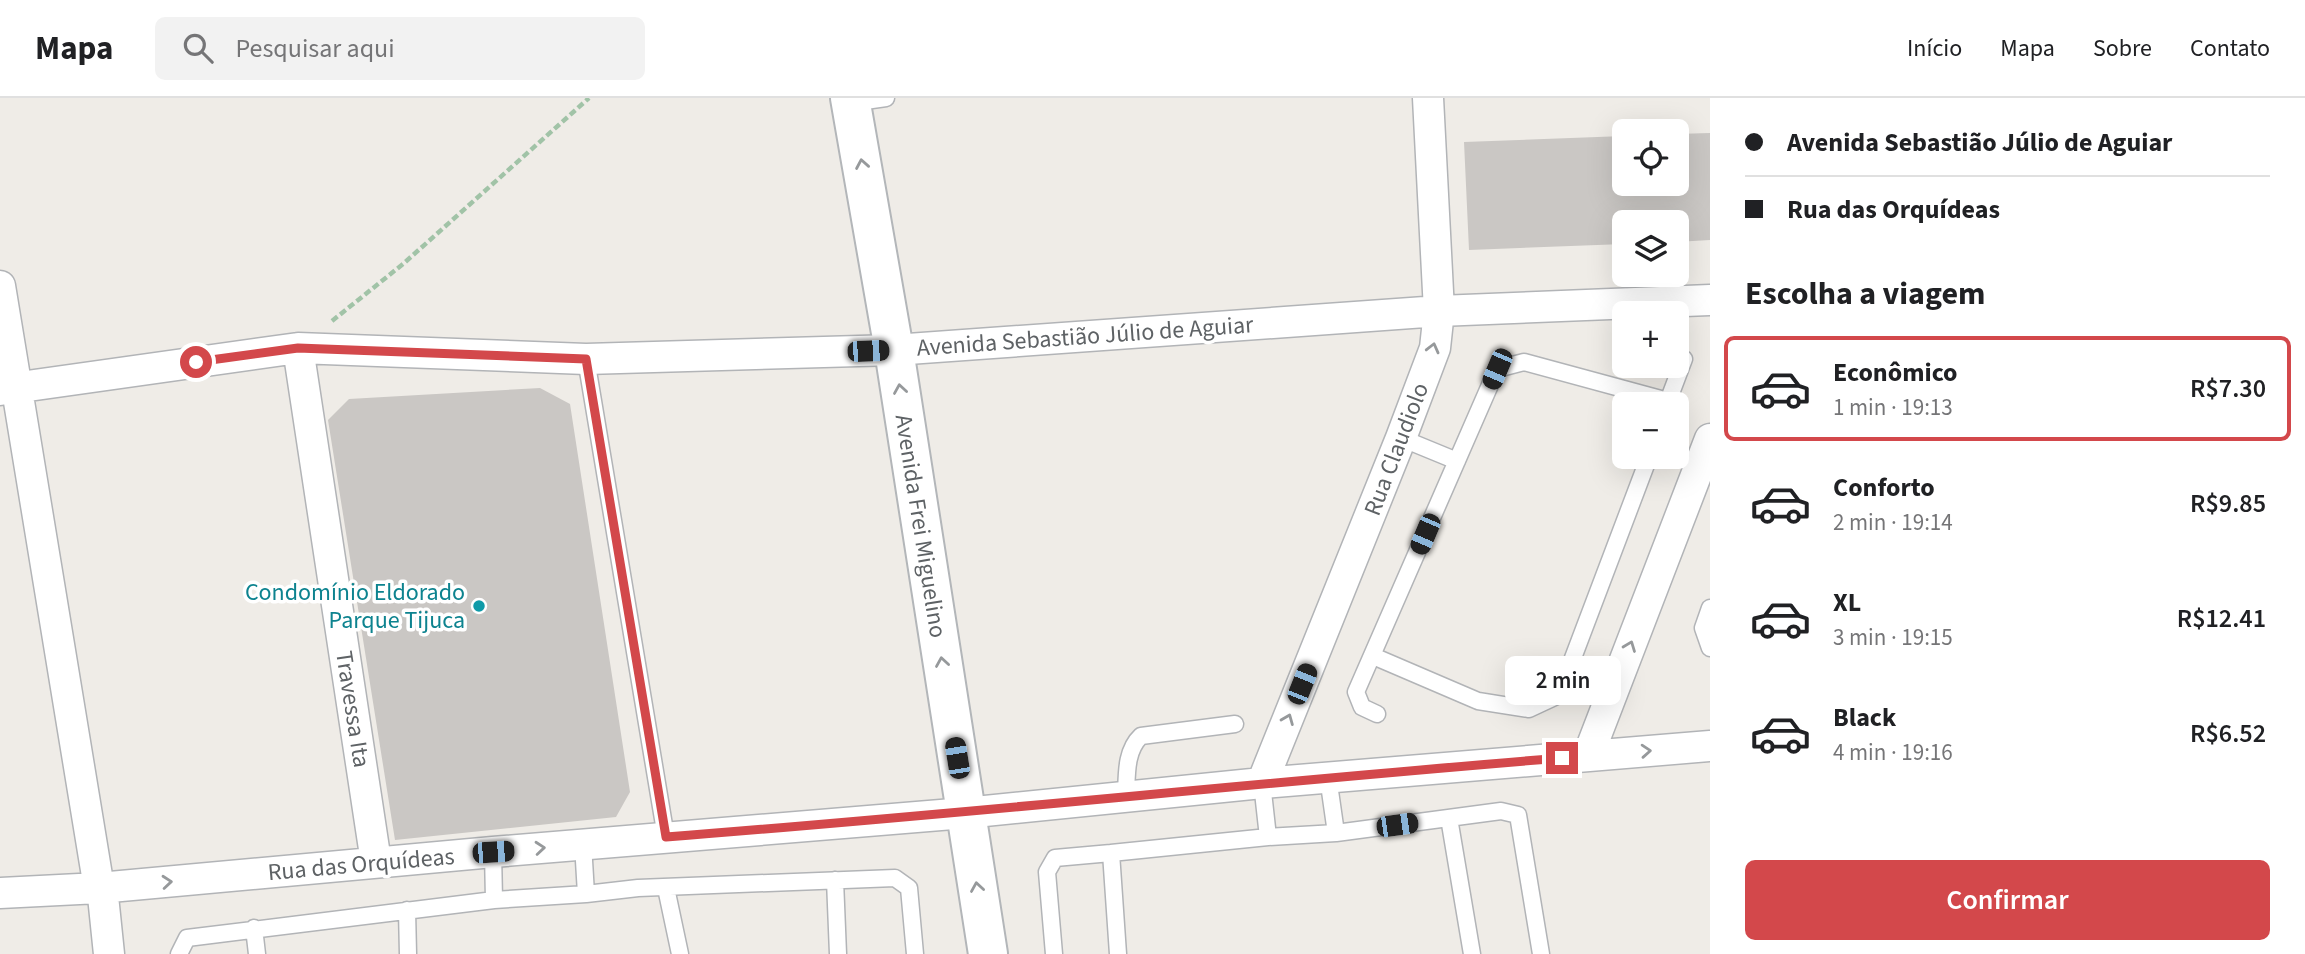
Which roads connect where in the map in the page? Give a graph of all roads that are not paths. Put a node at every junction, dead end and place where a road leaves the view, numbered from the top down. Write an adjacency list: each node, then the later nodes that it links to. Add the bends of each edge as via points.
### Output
1 (1428, 98): 5 (street, Rua Claudiolo)
2 (863, 100): 7 (main road, Avenida Frei Miguelino, one-way to 2)
3 (0, 286): 9 (street)
4 (1710, 300): 5 (street, Avenida Sebastião Júlio de Aguiar)
5 (1439, 311): 7 (street, Avenida Sebastião Júlio de Aguiar); 11 (street, Rua Claudiolo, one-way to 5, via 1435,348)
6 (298, 348): 8 (street, Avenida Sebastião Júlio de Aguiar); 9 (street, Avenida Sebastião Júlio de Aguiar); 33 (street, Travessa Ita)
7 (894, 350): 8 (street, Avenida Sebastião Júlio de Aguiar); 25 (main road, Avenida Frei Miguelino, one-way to 7)
8 (586, 359): 28 (lane)
9 (8, 388): 35 (street)
10 (1629, 392): 13 (lane, via 1524,362 1497,369)
11 (1401, 438): 13 (lane); 23 (street, Rua Claudiolo, one-way to 11)
12 (1710, 439): 21 (street, one-way to 12)
13 (1457, 461): 17 (lane)
14 (1644, 469): 17 (lane, via 1559,695 1529,709 1478,701)
15 (1710, 608): 16 (lane, via 1703,628)
16 (1710, 648)
17 (1373, 656): 18 (lane, via 1356,691 1362,707)
18 (1377, 714)
19 (1236, 724): 24 (lane, via 1141,736 1133,744 1127,768)
20 (1710, 746): 21 (street, Rua das Orquídeas, one-way to 20)
21 (1588, 756): 22 (street, Rua das Orquídeas)
22 (1328, 777): 23 (street, Rua das Orquídeas); 27 (lane)
23 (1262, 783): 24 (street, Rua das Orquídeas); 29 (lane)
24 (1126, 796): 25 (street, Rua das Orquídeas)
25 (965, 813): 28 (street, Rua das Orquídeas); 49 (main road, Avenida Frei Miguelino, one-way to 25)
26 (1449, 818): 27 (lane); 52 (lane); 53 (lane, via 1501,811 1518,815)
27 (1336, 833): 29 (lane)
28 (666, 837): 30 (street, Rua das Orquídeas)
29 (1268, 837): 32 (lane)
30 (583, 844): 31 (street, Rua das Orquídeas, one-way to 30); 38 (lane)
31 (493, 852): 33 (street, Rua das Orquídeas); 39 (lane)
32 (1111, 853): 50 (lane, via 1055,858 1046,872); 51 (lane)
33 (376, 862): 35 (street, Rua das Orquídeas, one-way to 33)
34 (835, 880): 36 (lane); 47 (lane); 48 (lane, via 895,878 909,888)
35 (100, 888): 37 (street, Rua das Orquídeas); 42 (street)
36 (666, 888): 38 (lane); 46 (lane)
37 (0, 894)
38 (586, 894): 39 (lane)
39 (494, 900): 40 (lane)
40 (407, 910): 41 (lane); 45 (lane)
41 (254, 928): 43 (lane, via 187,938); 44 (lane)
42 (109, 954)
43 (179, 954)
44 (257, 954)
45 (408, 954)
46 (680, 954)
47 (838, 954)
48 (915, 954)
49 (988, 954)
50 (1054, 954)
51 (1118, 954)
52 (1472, 954)
53 (1541, 954)

